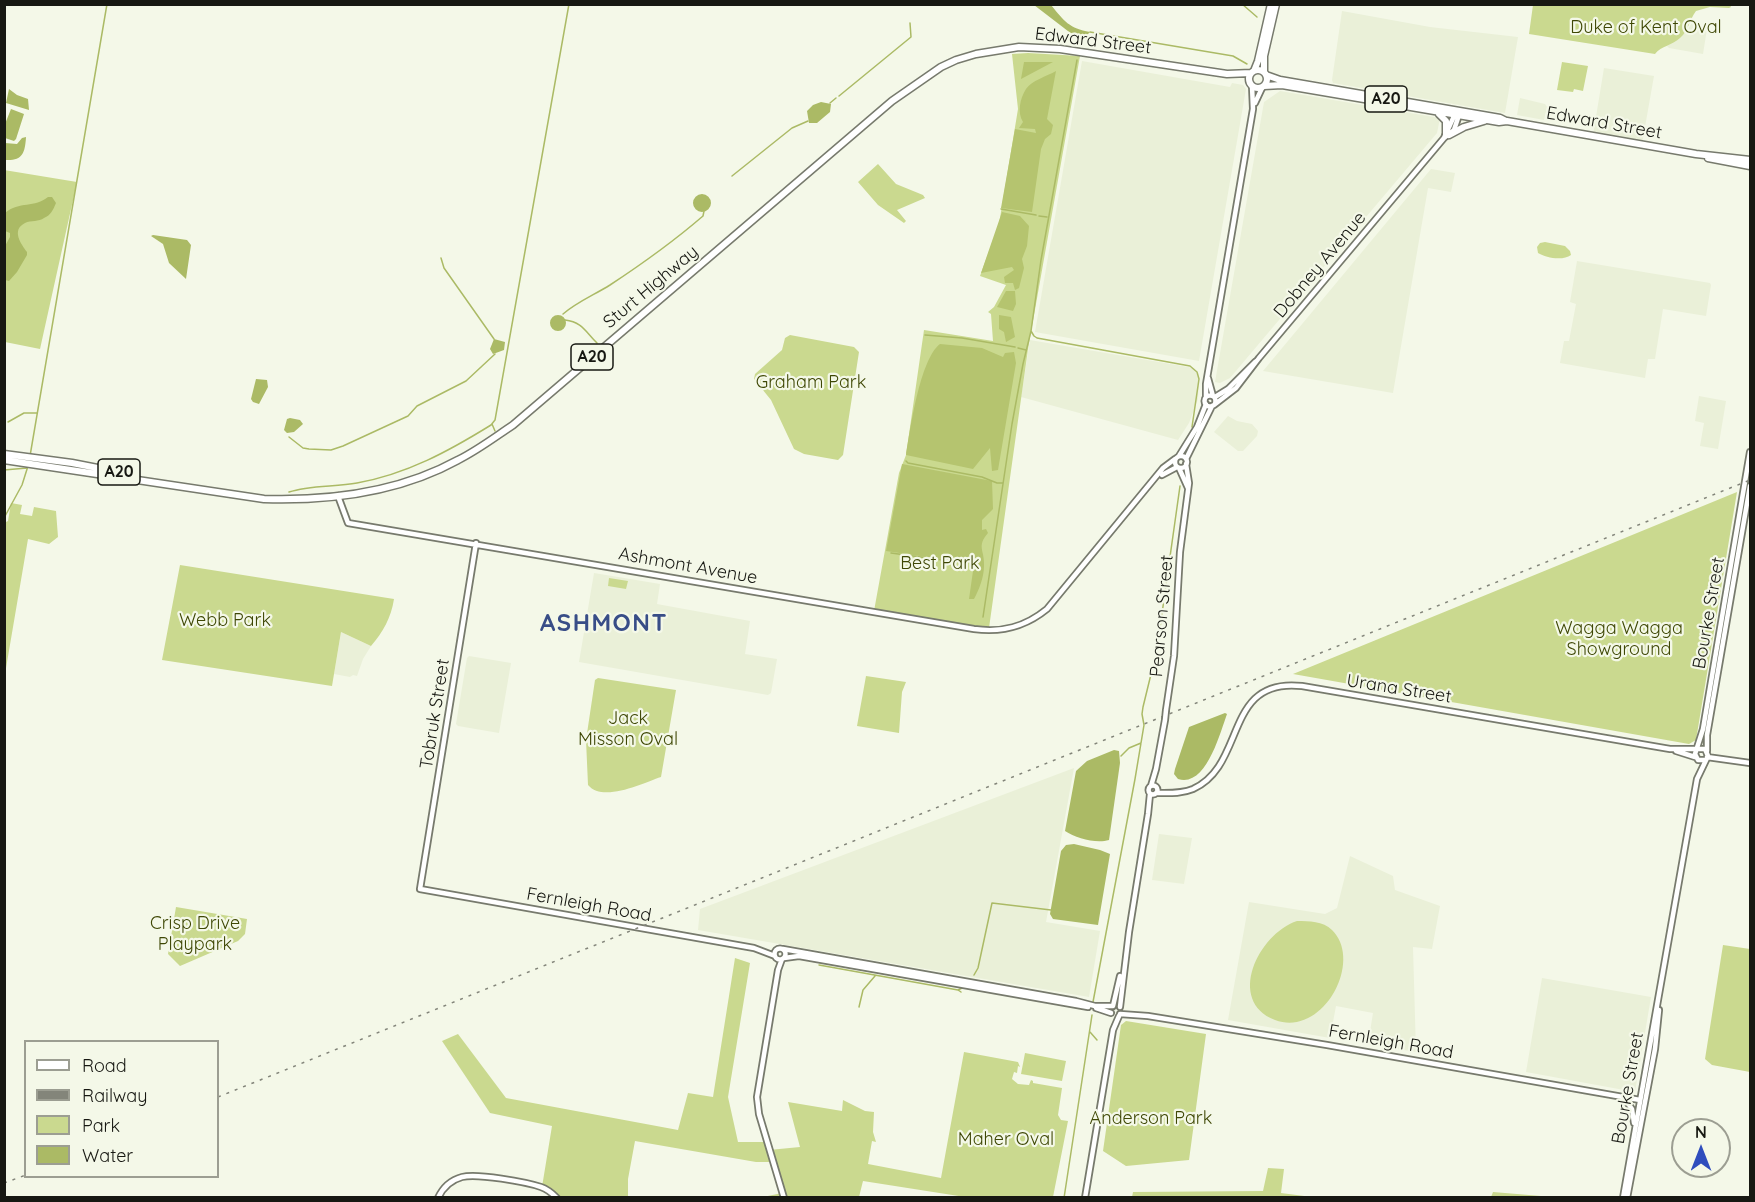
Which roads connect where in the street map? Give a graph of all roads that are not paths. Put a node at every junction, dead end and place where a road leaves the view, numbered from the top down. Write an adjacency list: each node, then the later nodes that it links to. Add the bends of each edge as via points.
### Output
1 (1271, 4): 4 (highway)
2 (1276, 4): 5 (highway, via 1264,56)
3 (956, 60): 6 (highway, Edward Street / A20, via 999,49 1038,47); 34 (highway, Sturt Highway / A20, via 892,101 513,425 458,461 408,481)
4 (1253, 72): 5 (highway, A20); 6 (highway, Edward Street / A20); 7 (highway, via 1249,78)
5 (1265, 73): 8 (highway, via 1267,81); 11 (highway, Edward Street / A20, via 1280,80)
6 (1227, 74): 7 (highway, Edward Street / A20)
7 (1251, 85): 8 (highway, A20); 9 (street)
8 (1263, 87): 9 (street); 10 (highway, Edward Street / A20, via 1282,85)
9 (1253, 109): 19 (street)
10 (1434, 112): 11 (highway, Edward Street / A20); 14 (highway, via 1446,121)
11 (1457, 114): 12 (highway, Edward Street / A20); 13 (highway, Edward Street / A20); 14 (street, Dobney Avenue, via 1454,130)
12 (1487, 120): 13 (highway, Edward Street / A20); 14 (highway)
13 (1507, 121): 15 (highway, Edward Street / A20)
14 (1446, 136): 18 (street, Dobney Avenue)
15 (1696, 154): 16 (highway, Edward Street / A20); 17 (highway, Edward Street / A20)
16 (1750, 160)
17 (1750, 166)
18 (1259, 358): 20 (street, via 1228,389); 23 (street, Dobney Avenue, via 1236,388)
19 (1207, 376): 20 (street); 21 (street)
20 (1214, 396): 21 (street); 23 (street)
21 (1206, 397): 22 (street)
22 (1206, 404): 23 (street); 26 (street, via 1197,427)
23 (1213, 405): 29 (street, Dobney Avenue)
24 (1750, 452): 37 (street, Bourke Street)
25 (4, 454): 27 (highway, Sturt Highway / A20)
26 (1177, 457): 29 (street); 30 (street); 31 (street)
27 (29, 459): 28 (highway, Sturt Highway / A20); 34 (highway, Sturt Highway / A20, via 264,499)
28 (4, 460)
29 (1186, 461): 30 (street); 32 (street, Pearson Street)
30 (1178, 467): 31 (street); 32 (street)
31 (1157, 478): 35 (street, Ashmont Avenue, via 1053,603 1023,624 997,631)
32 (1188, 488): 42 (street, Pearson Street, bridge, via 1174,656)
33 (1750, 491): 38 (street, Bourke Street, via 1727,609)
34 (338, 496): 35 (street, Ashmont Avenue, via 348,523)
35 (476, 543): 43 (street, Tobruk Street)
36 (1670, 749): 37 (street, Urana Street); 39 (street, Urana Street); 42 (street, Urana Street, via 1302,686 1282,686 1257,697 1244,711 1216,771 1196,787 1174,793)
37 (1697, 749): 38 (street, Urana Street, via 1701,747); 39 (street, Bourke Street)
38 (1707, 755): 39 (street, Urana Street, via 1701,760); 40 (street); 41 (street, Bourke Street)
39 (1696, 758): 41 (street, Bourke Street)
40 (1750, 763)
41 (1697, 779): 48 (street, Bourke Street)
42 (1154, 790): 44 (street, Pearson Street)
43 (420, 889): 45 (street, Fernleigh Road)
44 (1129, 932): 49 (street, Pearson Street); 50 (street, Pearson Street)
45 (754, 948): 46 (street, Fernleigh Road); 47 (street, Fernleigh Road)
46 (781, 949): 47 (street, via 776,951); 47 (street, via 786,953); 49 (street, Fernleigh Road, via 1095,1006)
47 (779, 958): 51 (street, Fernleigh Road, via 799,956); 58 (street, via 757,1097)
48 (1662, 983): 54 (street, Bourke Street); 60 (street, Bourke Street, via 1655,1049)
49 (1113, 1006): 50 (street, Fernleigh Road); 51 (street, Pearson Street)
50 (1120, 1011): 51 (street, Fernleigh Road); 52 (street, Pearson Street); 53 (street, Fernleigh Road)
51 (1111, 1013): 52 (street, Pearson Street)
52 (1113, 1030): 59 (street)
53 (1620, 1096): 54 (street, Fernleigh Road); 55 (street, via 1634,1113)
54 (1640, 1100): 55 (street, Bourke Street)
55 (1633, 1143): 60 (street, Bourke Street)
56 (438, 1197): 57 (street, via 449,1183 471,1175 537,1186)
57 (556, 1197)
58 (784, 1197)
59 (1085, 1197)
60 (1625, 1197)

